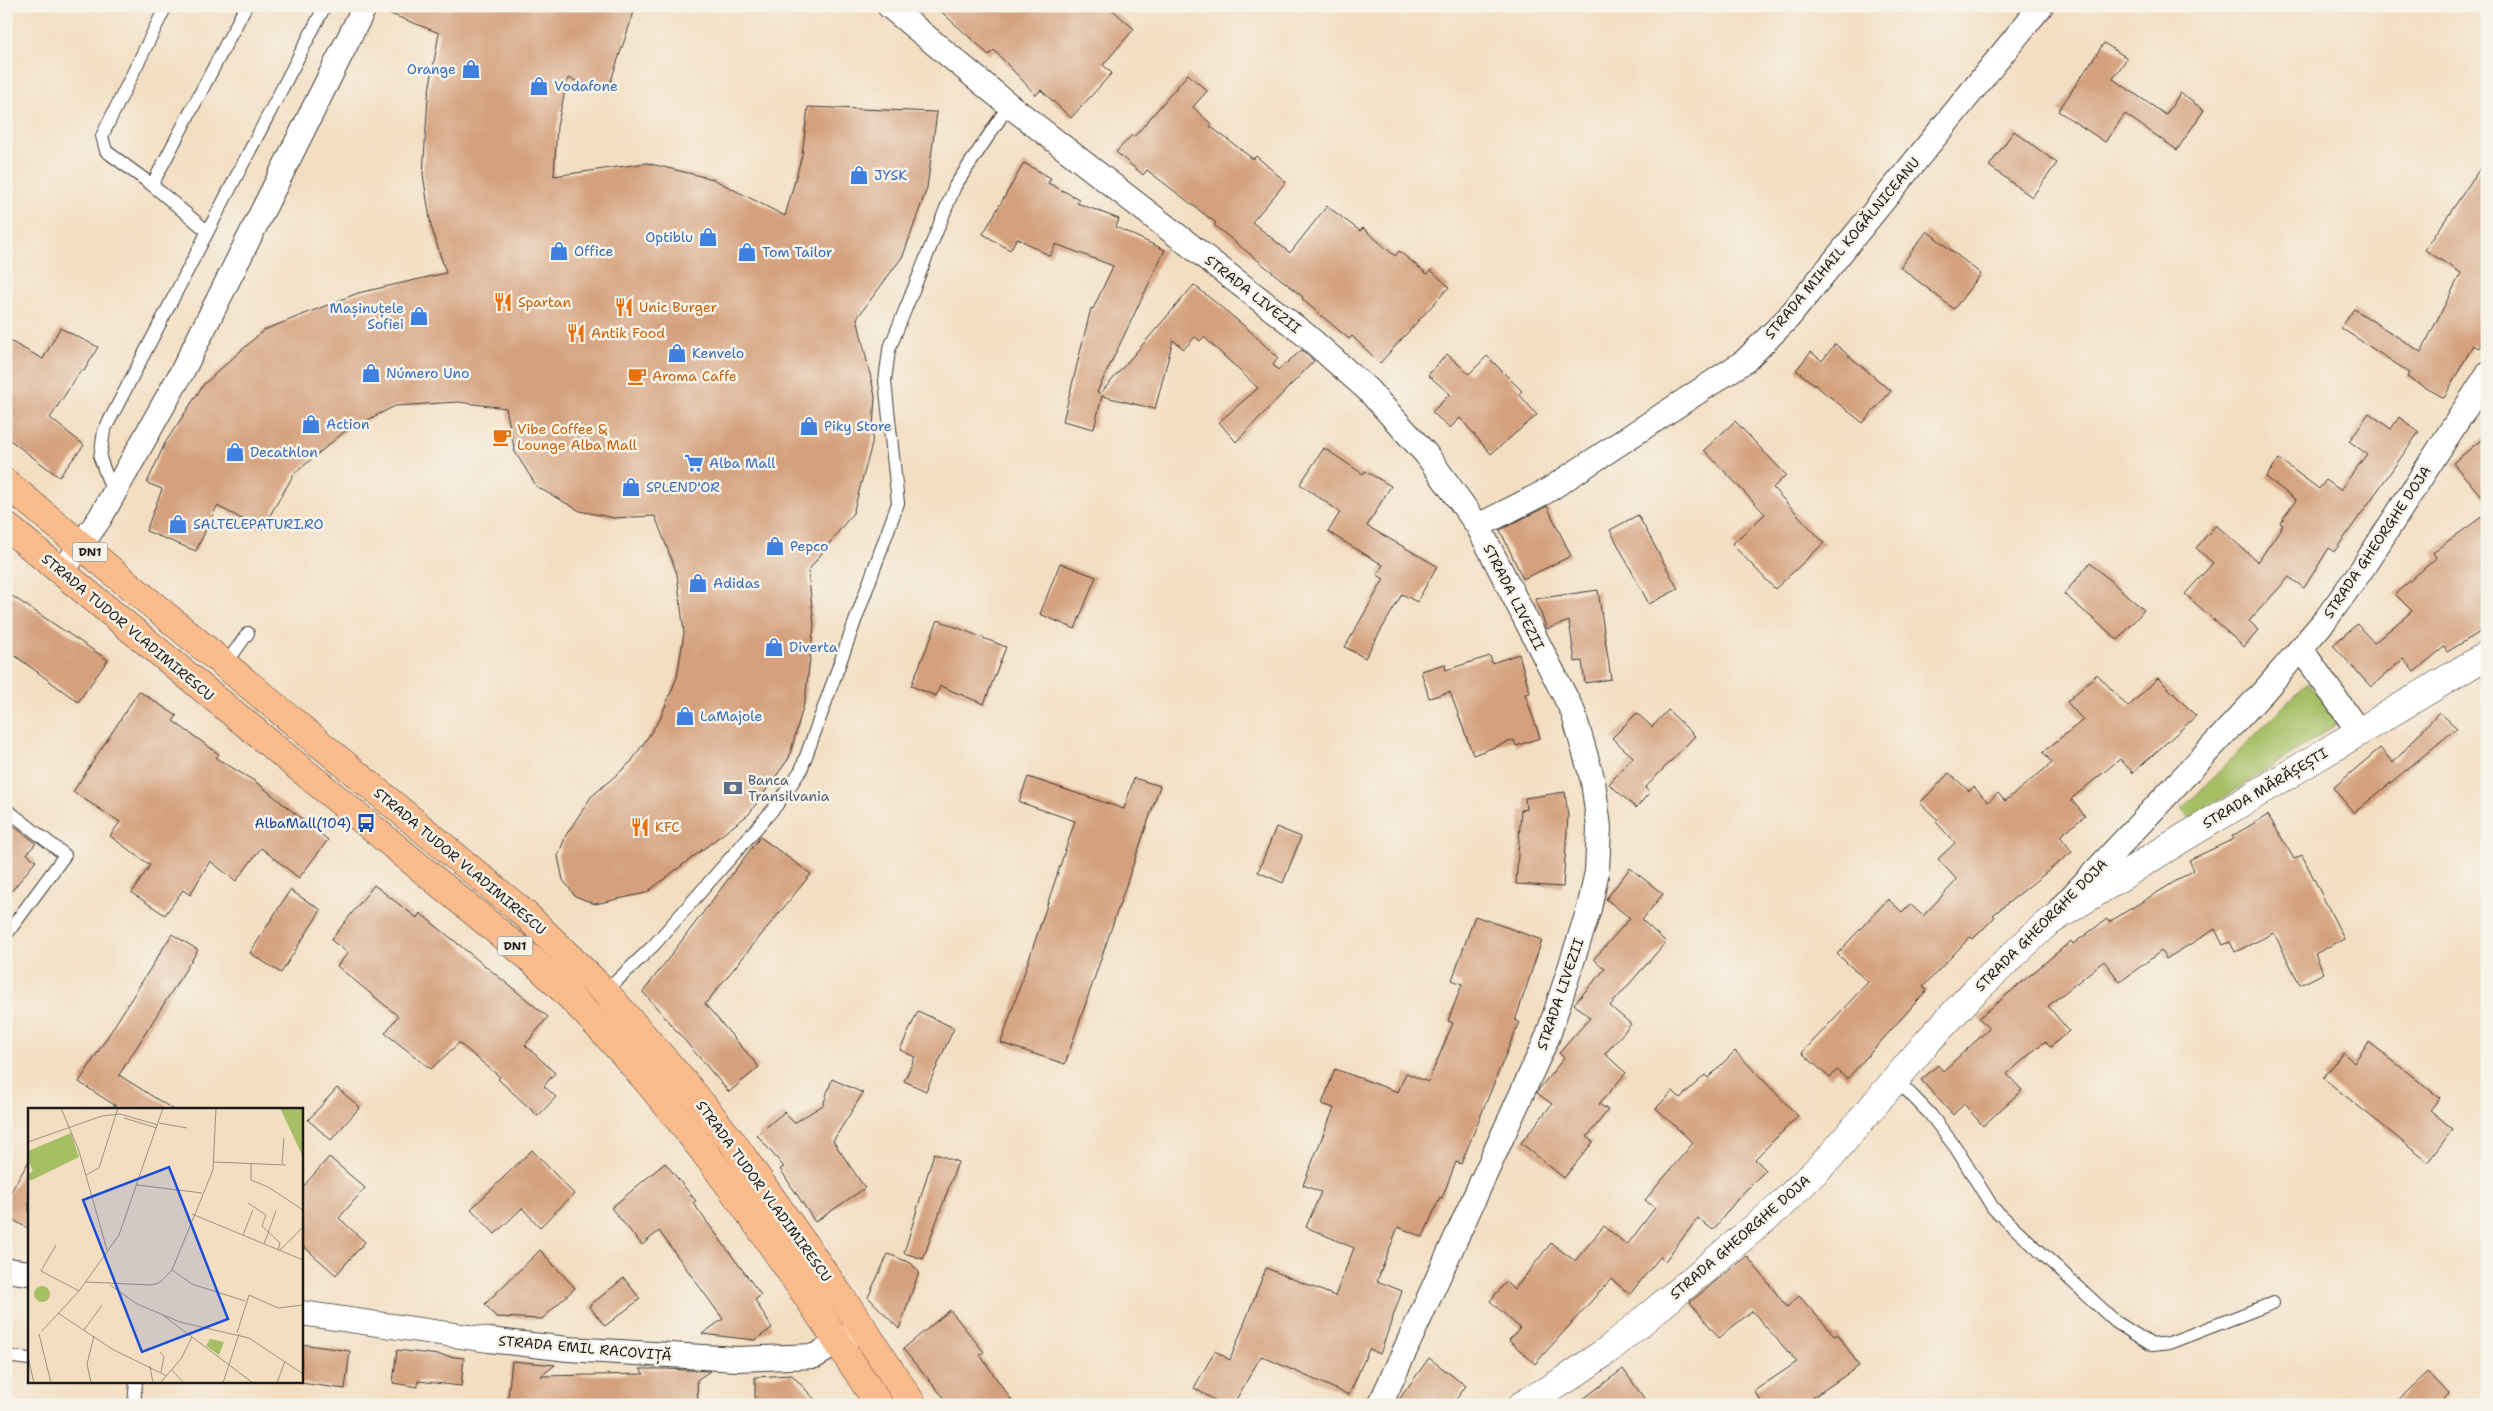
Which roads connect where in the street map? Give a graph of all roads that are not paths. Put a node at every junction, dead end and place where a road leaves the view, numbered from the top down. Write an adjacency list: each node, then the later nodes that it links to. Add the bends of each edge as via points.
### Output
1 (166, 6): 8 (lane, via 102,136 106,151)
2 (246, 6): 8 (lane)
3 (325, 6): 9 (lane)
4 (365, 6): 12 (street, via 183,370)
5 (889, 6): 7 (street, STRADA LIVEZII)
6 (2041, 6): 14 (street, STRADA MIHAIL KOGĂLNICEANU, via 1788,318 1745,361 1547,491)
7 (1009, 105): 14 (street, STRADA LIVEZII, via 1307,336 1368,390 1426,454); 25 (lane, via 955,186 889,350 885,380 898,503 801,770 776,806 654,945)
8 (152, 185): 9 (lane)
9 (207, 231): 12 (lane, via 104,431 100,458)
10 (2487, 375): 18 (street, STRADA GHEORGHE DOJA, via 2360,572)
11 (6, 483): 15 (main road, STRADA TUDOR VLADIMIRESCU / DN1)
12 (113, 494): 15 (street)
13 (6, 526): 16 (main road, STRADA TUDOR VLADIMIRESCU / DN1)
14 (1478, 526): 39 (street, STRADA LIVEZII, via 1573,712 1593,781 1599,827 1597,871 1589,909 1548,1036)
15 (82, 545): 16 (street); 20 (main road, STRADA TUDOR VLADIMIRESCU / DN1)
16 (62, 572): 32 (main road, STRADA TUDOR VLADIMIRESCU / DN1, via 531,959 588,1014 667,1105 712,1163)
17 (248, 634): 20 (lane)
18 (2301, 649): 21 (street); 23 (street, STRADA GHEORGHE DOJA)
19 (2487, 655): 21 (street, STRADA MĂRĂȘEȘTI)
20 (225, 666): 25 (main road, STRADA TUDOR VLADIMIRESCU / DN1, via 526,915)
21 (2359, 732): 23 (street, STRADA MĂRĂȘEȘTI)
22 (6, 809): 24 (lane, via 65,855)
23 (2046, 924): 26 (street, STRADA GHEORGHE DOJA, via 1974,992)
24 (6, 934)
25 (605, 992): 31 (main road, STRADA TUDOR VLADIMIRESCU / DN1, via 733,1143)
26 (1896, 1079): 29 (lane, via 1930,1114 1956,1148 1994,1208 2116,1322 2152,1345 2169,1343); 40 (street, STRADA GHEORGHE DOJA, via 1830,1157 1779,1207 1608,1350)
27 (6, 1270): 28 (street)
28 (28, 1273)
29 (2273, 1303)
30 (302, 1313): 32 (street, STRADA EMIL RACOVIȚĂ, via 490,1340 737,1359 815,1356)
31 (862, 1327): 32 (street, STRADA EMIL RACOVIȚĂ); 38 (main road, STRADA TUDOR VLADIMIRESCU / DN1)
32 (839, 1344): 37 (main road, STRADA TUDOR VLADIMIRESCU / DN1)
33 (6, 1356): 34 (lane)
34 (28, 1359)
35 (136, 1384): 36 (lane)
36 (134, 1405)
37 (879, 1405)
38 (913, 1405)
39 (1380, 1405)
40 (1522, 1405)

